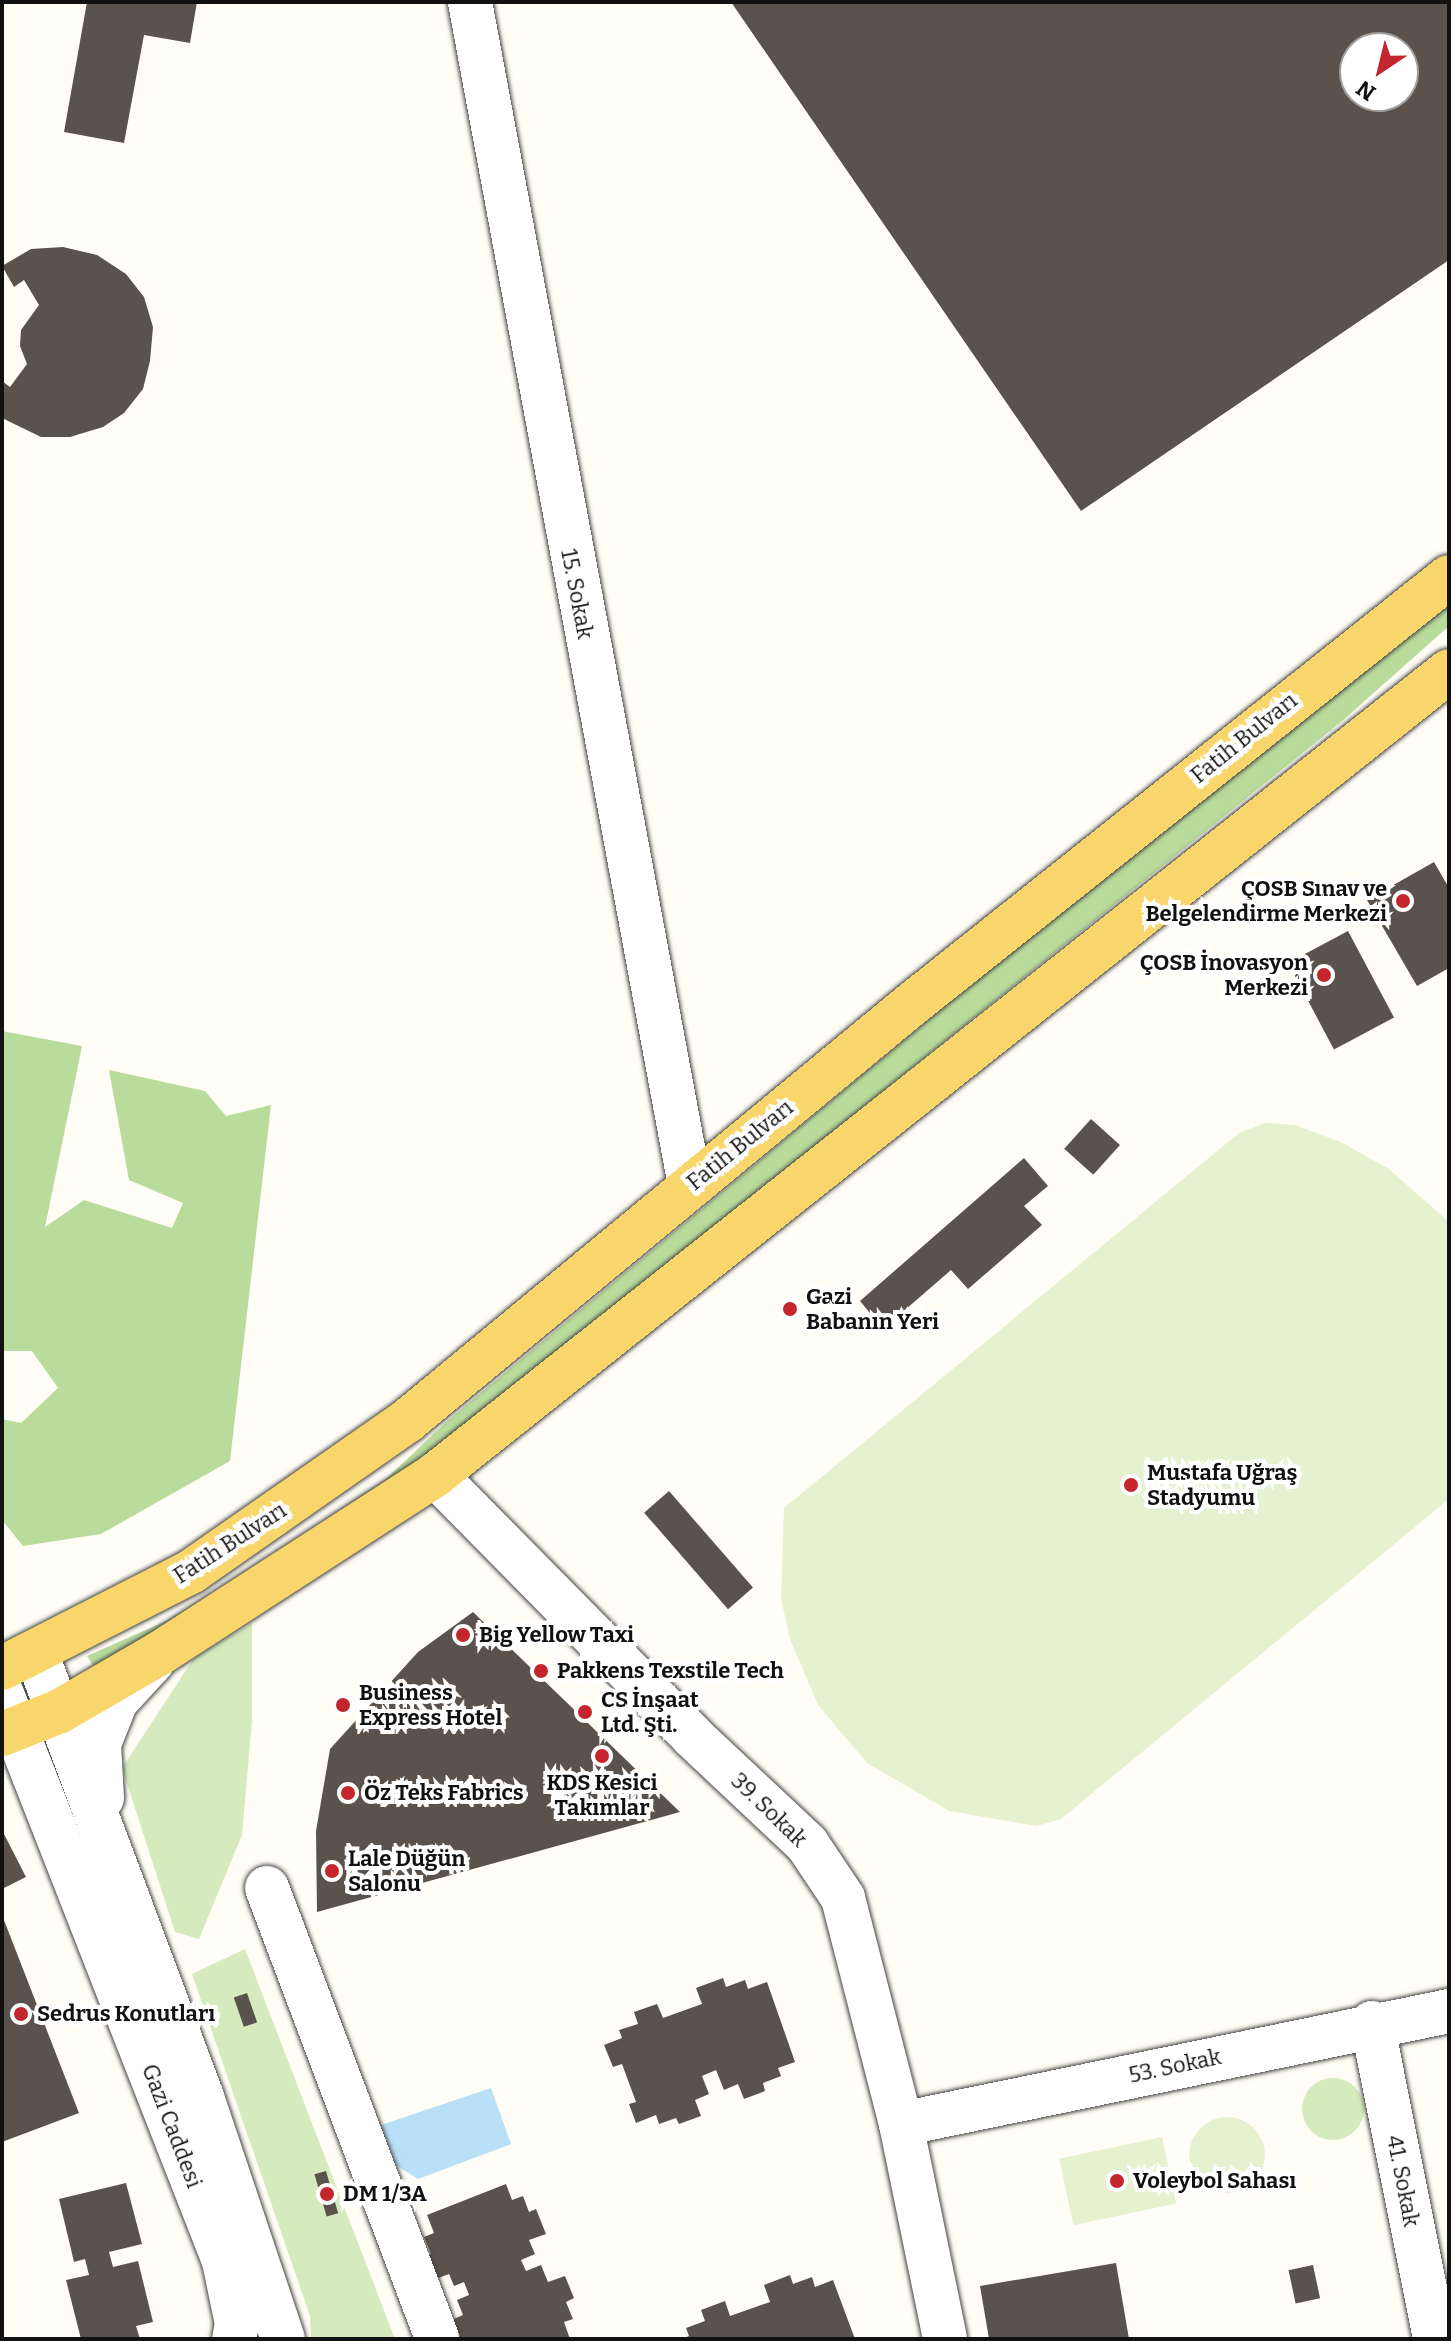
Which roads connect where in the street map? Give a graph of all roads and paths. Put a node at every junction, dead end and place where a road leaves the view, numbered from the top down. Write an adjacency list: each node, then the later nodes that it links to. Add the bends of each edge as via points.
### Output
1 (470, 2): 4 (street, 15. Sokak)
2 (1449, 577): 4 (main road, Fatih Bulvarı)
3 (1449, 671): 5 (main road)
4 (690, 1185): 7 (main road, Fatih Bulvarı, via 407,1421 267,1522 192,1571)
5 (435, 1475): 6 (main road); 14 (street, 39. Sokak, via 692,1736 807,1844 848,1910)
6 (160, 1653): 8 (main road); 10 (street, via 116,1701 99,1744)
7 (19, 1660): 8 (street)
8 (60, 1711): 9 (main road); 10 (street)
9 (8, 1719): 15 (street, Gazi Caddesi, via 224,2261 237,2324)
10 (105, 1848): 16 (street, via 202,2097)
11 (267, 1888): 17 (street)
12 (1449, 2011): 13 (street, 53. Sokak)
13 (1372, 2023): 14 (street, 53. Sokak); 19 (street, 41. Sokak)
14 (901, 2124): 18 (street, 39. Sokak)
15 (234, 2339)
16 (283, 2339)
17 (437, 2339)
18 (945, 2339)
19 (1435, 2339)

